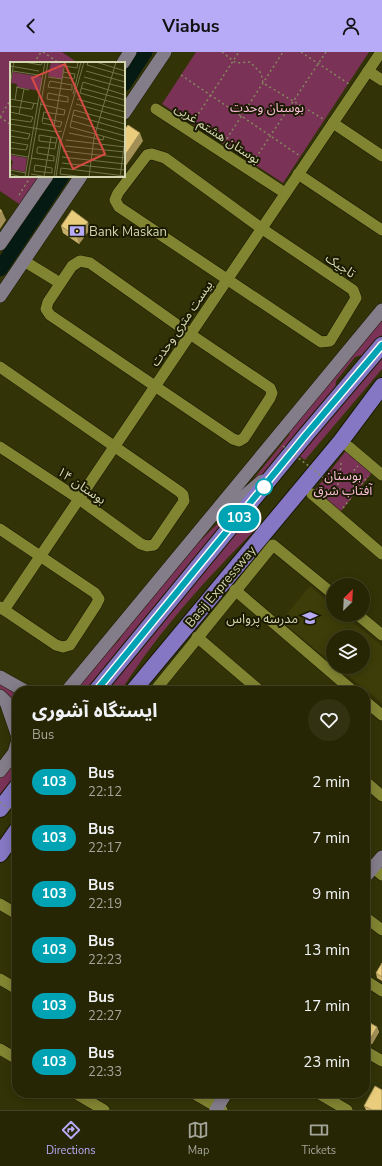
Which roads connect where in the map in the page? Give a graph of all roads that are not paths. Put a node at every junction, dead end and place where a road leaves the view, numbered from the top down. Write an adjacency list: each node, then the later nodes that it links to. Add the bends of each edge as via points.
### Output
1 (130, 52): 4 (main road)
2 (165, 52): 8 (main road)
3 (381, 52): 5 (street, بیست متری وحدت)
4 (124, 62)
5 (368, 71): 6 (street); 9 (street, بیست متری وحدت)
6 (382, 80)
7 (156, 109): 15 (street, بوستان هشتم غربی)
8 (125, 112)
9 (329, 122): 10 (street); 11 (street, بیست متری وحدت)
10 (382, 156)
11 (298, 174): 15 (street, بیست متری وحدت); 17 (street)
12 (45, 177): 18 (main road)
13 (80, 177): 19 (main road)
14 (124, 178): 16 (street, via 147,156 158,155); 20 (street, via 115,200 119,207)
15 (285, 193): 16 (street, بیست متری وحدت)
16 (261, 228): 20 (street, بیست متری وحدت); 20 (street, تاجیک, via 356,294 334,335 330,341 321,342)
17 (382, 230)
18 (0, 244)
19 (24, 261): 21 (street); 22 (main road)
20 (227, 280): 24 (street, بیست متری وحدت)
21 (60, 283): 24 (street, via 72,266 80,261 90,263); 28 (street, via 48,302 46,309 50,315)
22 (0, 296)
23 (382, 310): 37 (main road)
24 (190, 334): 28 (street, بیست متری وحدت); 28 (street, via 270,388 272,393 244,438 239,441 233,440)
25 (382, 345): 32 (highway)
26 (0, 367): 29 (street)
27 (382, 386): 50 (highway, Basij Expressway, via 341,441)
28 (155, 387): 29 (street, بیست متری وحدت)
29 (115, 446): 35 (street, بیست متری وحدت); 35 (street, بوستان ۱۴, via 183,495 184,501 154,545 147,546)
30 (0, 447): 35 (street, بوستان ۱۴)
31 (349, 447): 33 (street)
32 (285, 453): 37 (main road); 49 (highway)
33 (378, 472)
34 (312, 494): 38 (street)
35 (79, 499): 39 (street, بیست متری وحدت)
36 (0, 528): 39 (street)
37 (193, 540): 48 (main road)
38 (382, 554)
39 (40, 556): 42 (street, بیست متری وحدت); 42 (street, via 96,593 99,599 70,645 56,645)
40 (326, 588): 41 (street, via 277,548)
41 (239, 594): 45 (street); 53 (street)
42 (2, 608)
43 (366, 622): 44 (street)
44 (382, 635)
45 (200, 640): 51 (street); 52 (street)
46 (0, 677): 47 (main road)
47 (13, 686)
48 (71, 686)
49 (100, 686)
50 (137, 686)
51 (162, 686)
52 (254, 686)
53 (347, 686)
54 (8, 703): 57 (main road)
55 (370, 705): 56 (street)
56 (382, 715)
57 (12, 717)
58 (12, 754): 59 (main road)
59 (0, 772)
60 (370, 785): 62 (street)
61 (12, 793): 63 (highway)
62 (382, 796)
63 (0, 809)
64 (12, 837): 65 (highway)
65 (0, 854)
66 (382, 857): 67 (main road)
67 (371, 870)
68 (0, 904): 69 (street)
69 (12, 911)
70 (370, 921): 71 (street)
71 (382, 930)
72 (0, 979): 74 (street)
73 (370, 983): 75 (street)
74 (12, 986)
75 (382, 991)
76 (0, 1049): 78 (street)
77 (370, 1054): 79 (street)
78 (12, 1056)
79 (382, 1061)
80 (84, 1098): 85 (street)
81 (201, 1098): 84 (street)
82 (224, 1098): 84 (main road)
83 (327, 1098): 86 (street)
84 (219, 1109)
85 (104, 1110)
86 (347, 1110)

